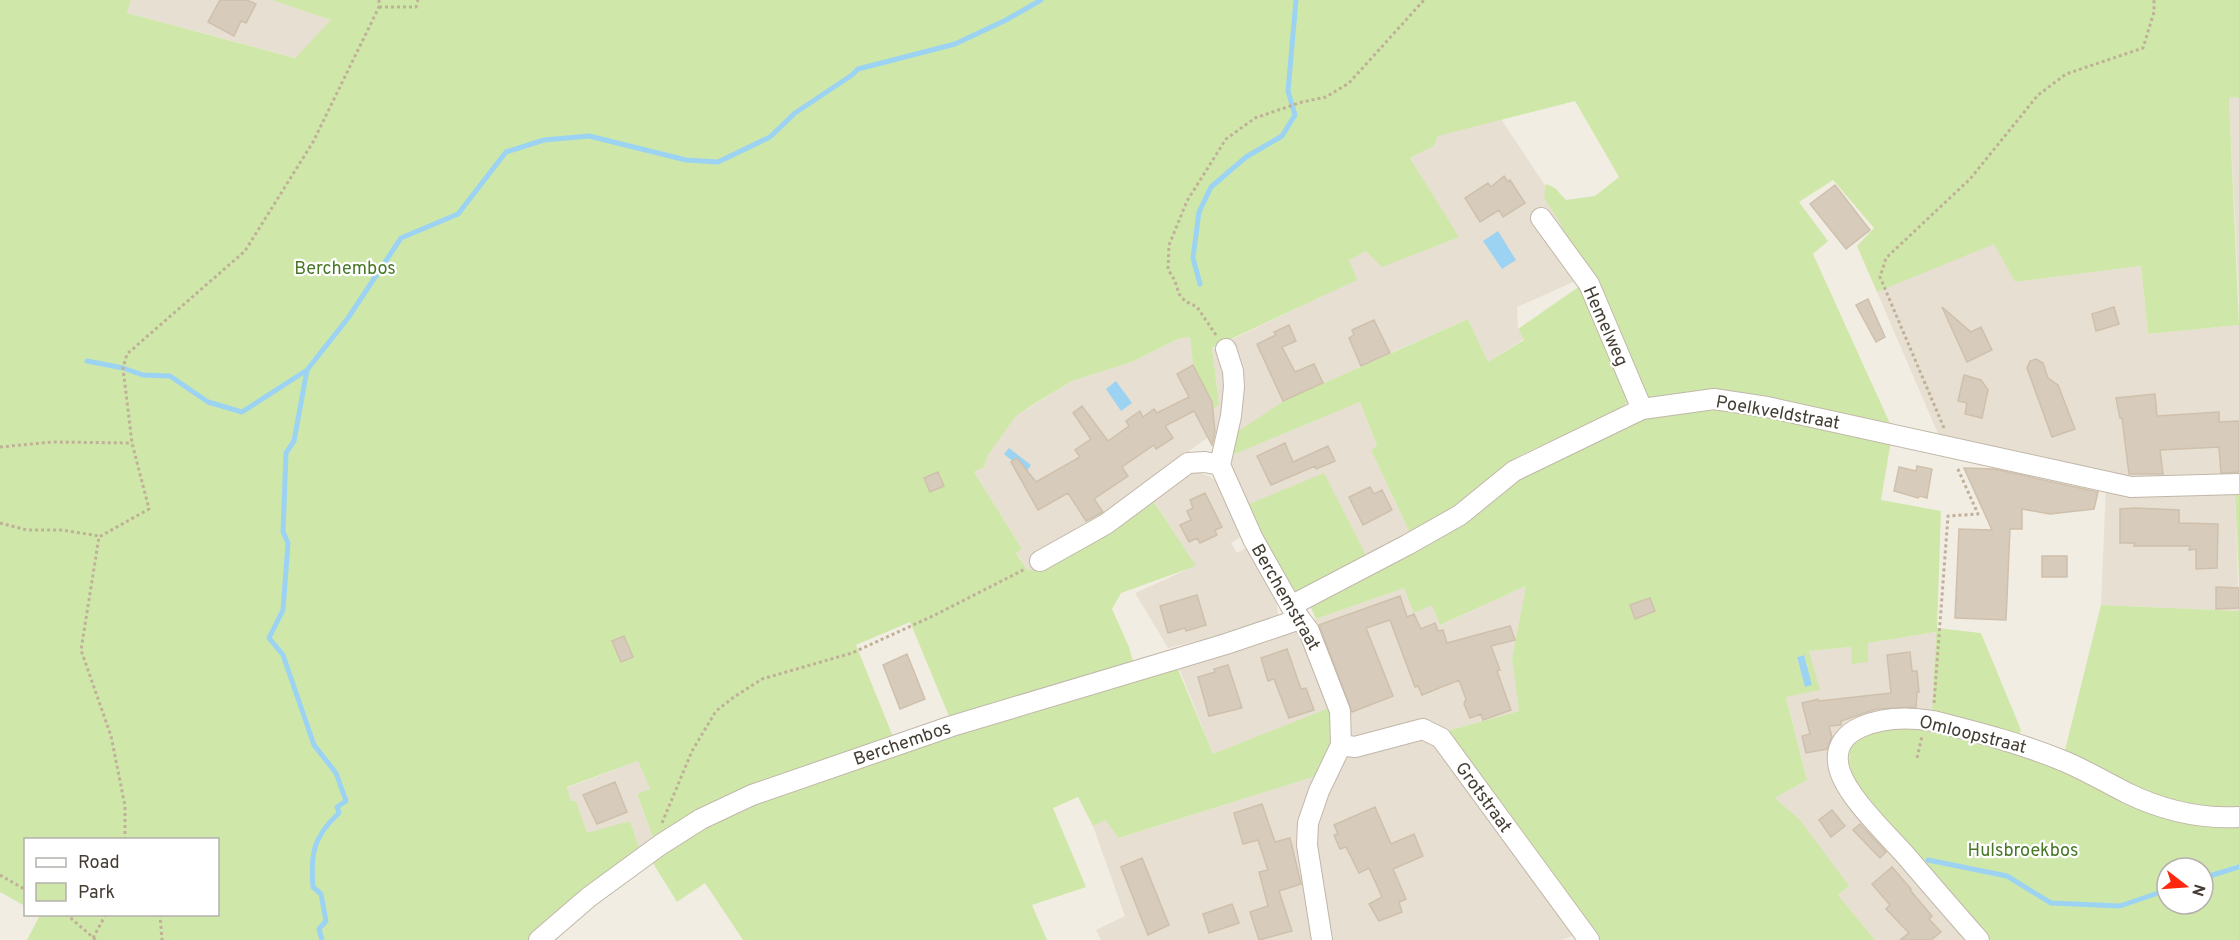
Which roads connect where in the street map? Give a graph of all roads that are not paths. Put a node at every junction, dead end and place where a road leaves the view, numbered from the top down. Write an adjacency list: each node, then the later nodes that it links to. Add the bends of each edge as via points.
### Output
1 (1541, 218): 3 (street, Hemelweg, via 1589,284)
2 (1226, 349): 4 (street, via 1234,387)
3 (1642, 409): 5 (street, Poelkveldstraat, via 1714,399 1767,407 2131,487); 7 (street, Poelkveldstraat, via 1514,471 1460,514 1300,601)
4 (1220, 465): 6 (street, via 1188,463 1106,524); 7 (street, Berchemstraat, via 1253,539)
5 (2239, 484)
6 (1040, 561)
7 (1296, 613): 8 (street, Berchemstraat, via 1315,643 1340,711); 10 (street, Berchembos, via 1226,644 952,726 752,795 701,819 660,845)
8 (1341, 746): 11 (street, Berchemstraat, via 1308,823 1307,845); 12 (street, Grotstraat, via 1355,747 1423,729 1441,738)
9 (2239, 817): 13 (street, Omloopstraat, via 2214,818 2157,805 2038,751 1933,721 1880,720 1854,730 1842,741 1838,765 1855,798)
10 (539, 940)
11 (1322, 940)
12 (1589, 940)
13 (1979, 940)

